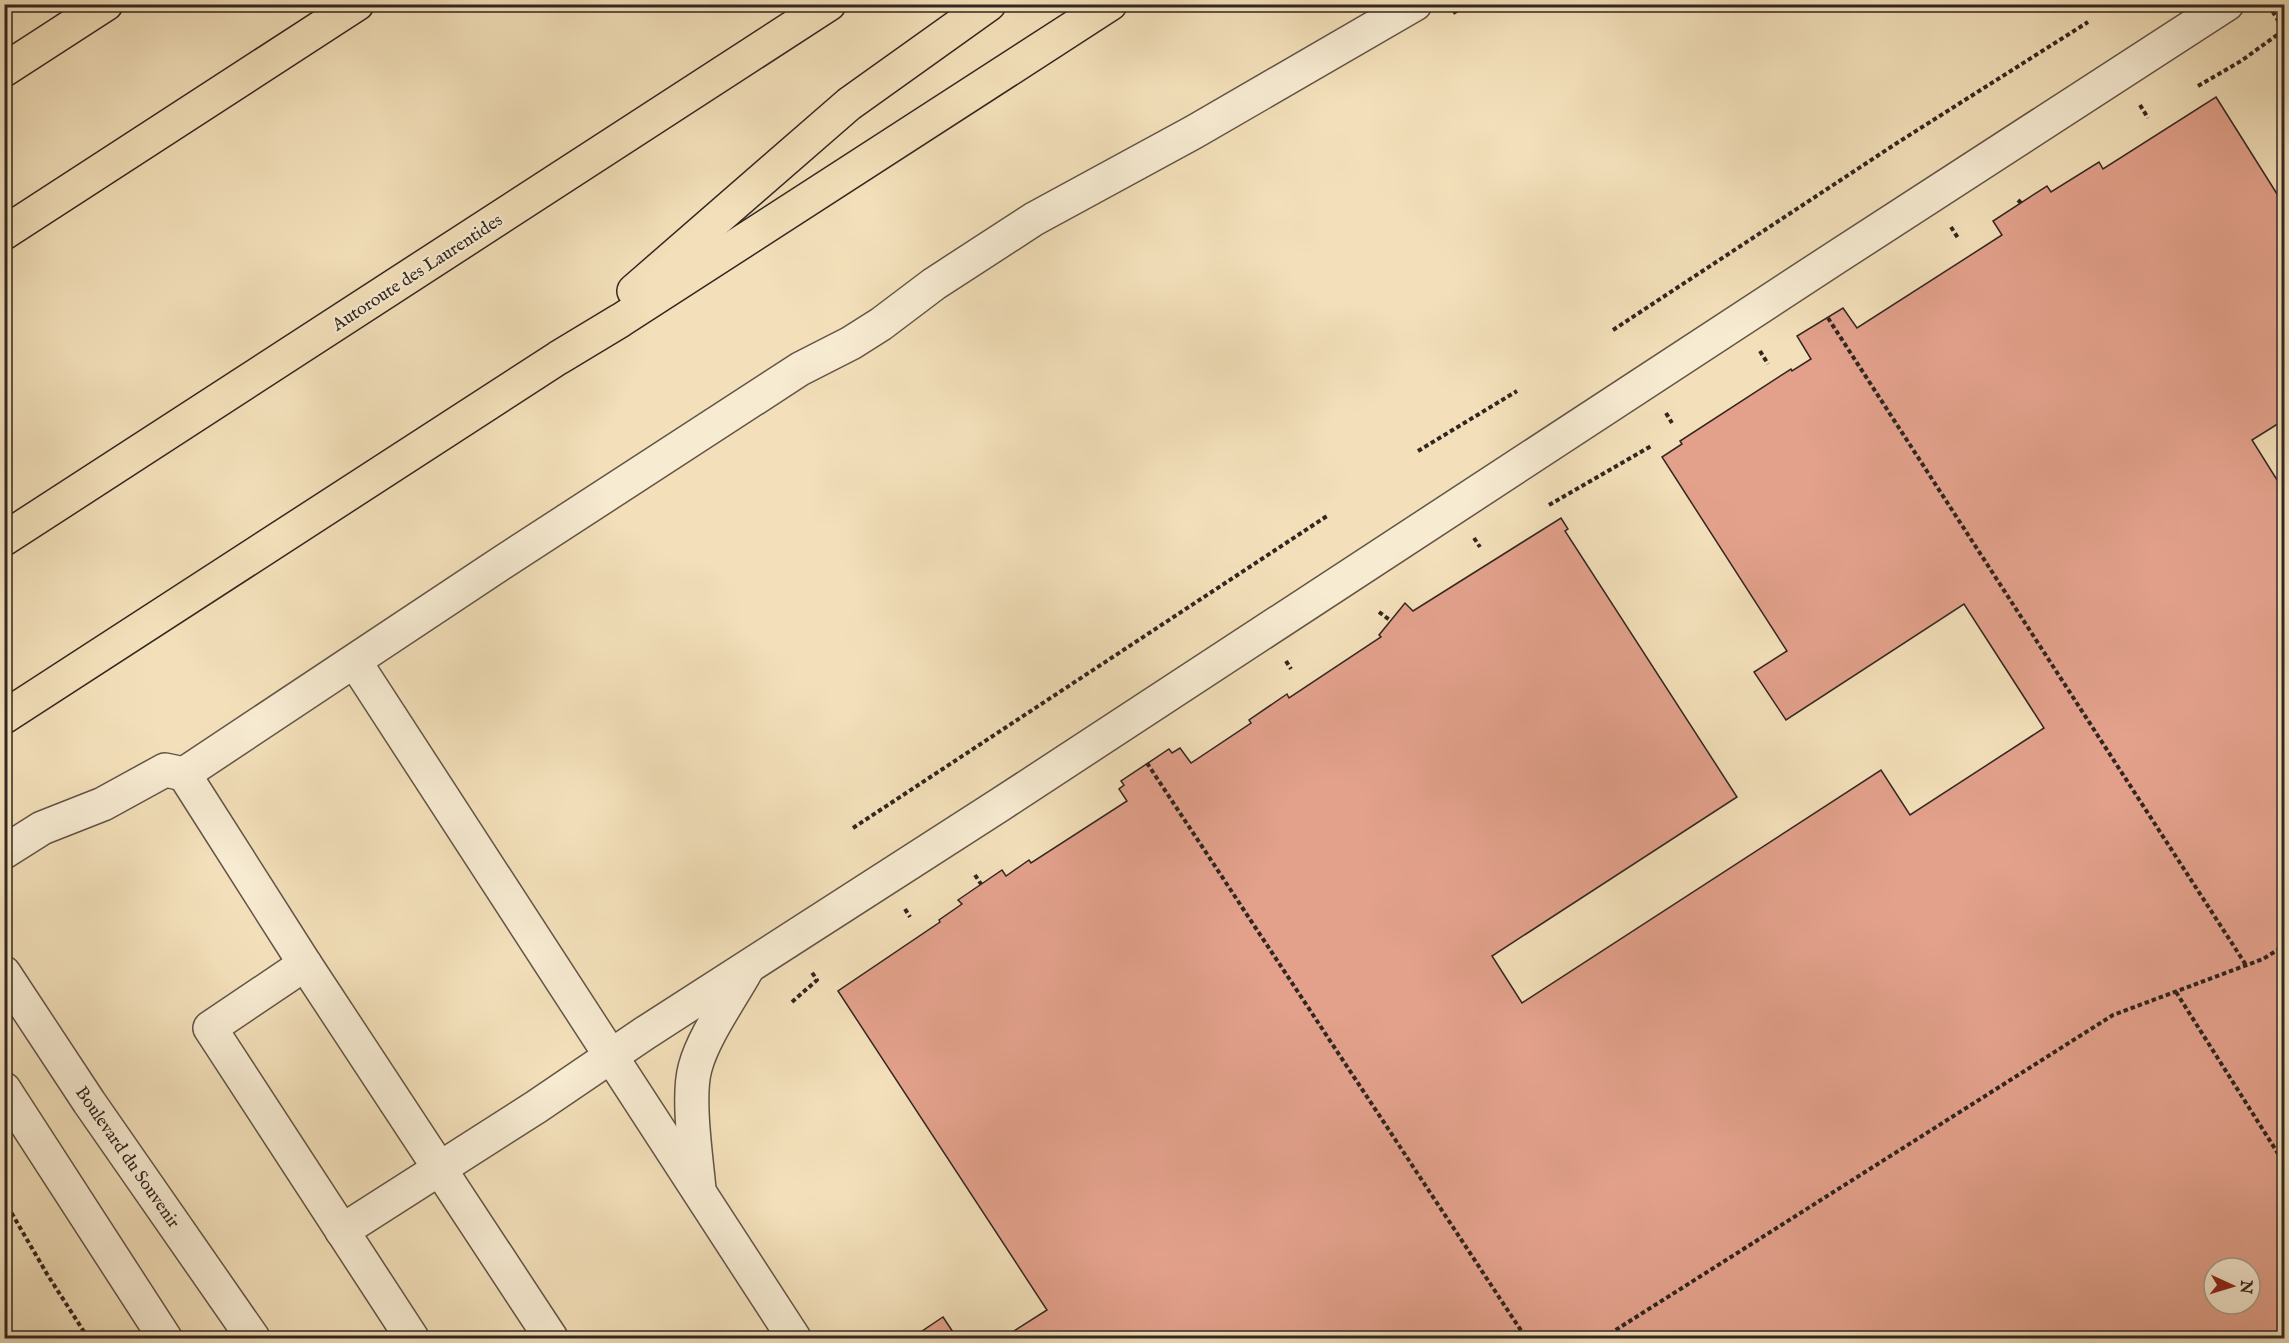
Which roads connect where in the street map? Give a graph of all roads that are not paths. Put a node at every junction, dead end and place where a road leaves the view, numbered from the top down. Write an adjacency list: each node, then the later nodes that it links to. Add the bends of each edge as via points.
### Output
1 (106, 4): 8 (highway)
2 (357, 4): 9 (highway)
3 (830, 4): 11 (highway, Autoroute des Laurentides)
4 (989, 4): 10 (highway, via 849,104)
5 (1110, 4): 10 (highway)
6 (1415, 4): 12 (street, via 1034,219 933,284 881,324 801,369)
7 (2227, 4): 17 (street)
8 (4, 70)
9 (4, 233)
10 (558, 358): 13 (highway)
11 (4, 539)
12 (355, 662): 14 (street); 19 (street)
13 (4, 717)
14 (184, 774): 15 (street, via 165,770 103,804 42,828); 16 (street)
15 (4, 852)
16 (305, 964): 21 (street); 23 (street, via 210,1028)
17 (750, 965): 19 (street); 22 (street, via 703,1045 694,1071)
18 (4, 973): 25 (street, Boulevard du Souvenir)
19 (610, 1057): 21 (street); 22 (street)
20 (4, 1089): 24 (street)
21 (439, 1169): 23 (street); 27 (street)
22 (699, 1192): 28 (street)
23 (342, 1231): 26 (street)
24 (165, 1338)
25 (253, 1338)
26 (412, 1338)
27 (551, 1338)
28 (794, 1338)

